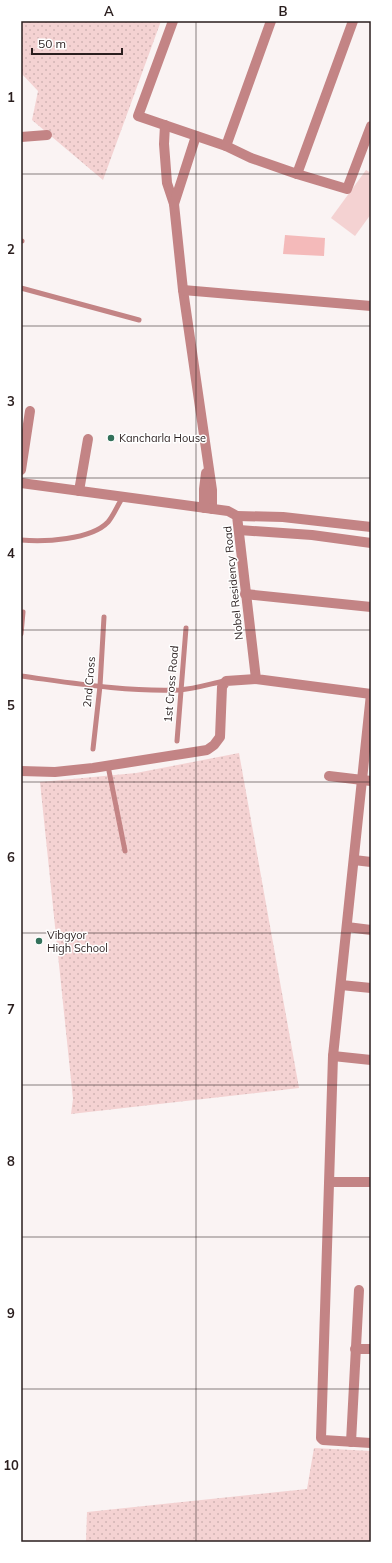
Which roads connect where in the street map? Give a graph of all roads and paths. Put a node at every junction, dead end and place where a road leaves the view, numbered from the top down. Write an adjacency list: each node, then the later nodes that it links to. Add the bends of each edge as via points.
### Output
1 (173, 21): 4 (street, via 138,116)
2 (271, 21): 9 (street)
3 (353, 21): 10 (street)
4 (165, 125): 7 (street); 11 (street, via 167,183)
5 (371, 126): 10 (street, via 347,189)
6 (47, 135): 8 (street)
7 (196, 136): 9 (street); 11 (street)
8 (21, 137)
9 (226, 146): 10 (street)
10 (297, 174)
11 (174, 204): 13 (street)
12 (21, 288): 15 (lane)
13 (183, 290): 14 (street); 22 (street, via 208,463 204,489)
14 (371, 306)
15 (139, 320)
16 (30, 411): 18 (street)
17 (88, 439): 20 (street)
18 (21, 470)
19 (21, 483): 20 (street, Nobel Residency Road)
20 (79, 491): 21 (street, Nobel Residency Road)
21 (122, 497): 22 (street, Nobel Residency Road); 26 (lane, via 108,522 85,535 39,541)
22 (208, 508): 23 (street, Nobel Residency Road, via 228,511)
23 (237, 516): 24 (street, via 283,517); 25 (street, Nobel Residency Road)
24 (371, 527)
25 (239, 530): 27 (street, via 312,535); 28 (street, Nobel Residency Road)
26 (21, 540)
27 (371, 543)
28 (245, 594): 29 (street); 35 (street, Nobel Residency Road)
29 (371, 607)
30 (23, 612): 33 (lane)
31 (104, 617): 37 (lane, 2nd Cross)
32 (186, 628): 38 (lane, 1st Cross Road)
33 (21, 634)
34 (21, 676): 37 (lane)
35 (256, 679): 36 (street); 39 (street)
36 (226, 681): 38 (lane); 42 (street, via 222,687 220,737 214,745 207,750)
37 (100, 686): 38 (lane); 41 (lane, 2nd Cross)
38 (181, 690): 40 (lane, 1st Cross Road)
39 (371, 694): 45 (street)
40 (177, 741)
41 (93, 749)
42 (108, 766): 43 (street, via 54,772); 46 (lane)
43 (21, 771)
44 (329, 776): 45 (street)
45 (367, 780): 47 (street)
46 (125, 851)
47 (354, 860): 48 (street); 49 (street)
48 (371, 862)
49 (347, 927): 50 (street); 51 (street)
50 (371, 930)
51 (341, 985): 52 (street); 53 (street)
52 (371, 988)
53 (333, 1056): 54 (street); 55 (street)
54 (371, 1060)
55 (330, 1182): 56 (street); 60 (street, via 321,1438)
56 (371, 1182)
57 (359, 1290): 58 (street)
58 (356, 1349): 59 (street); 60 (street)
59 (371, 1349)
60 (351, 1442): 61 (street)
61 (371, 1443)

